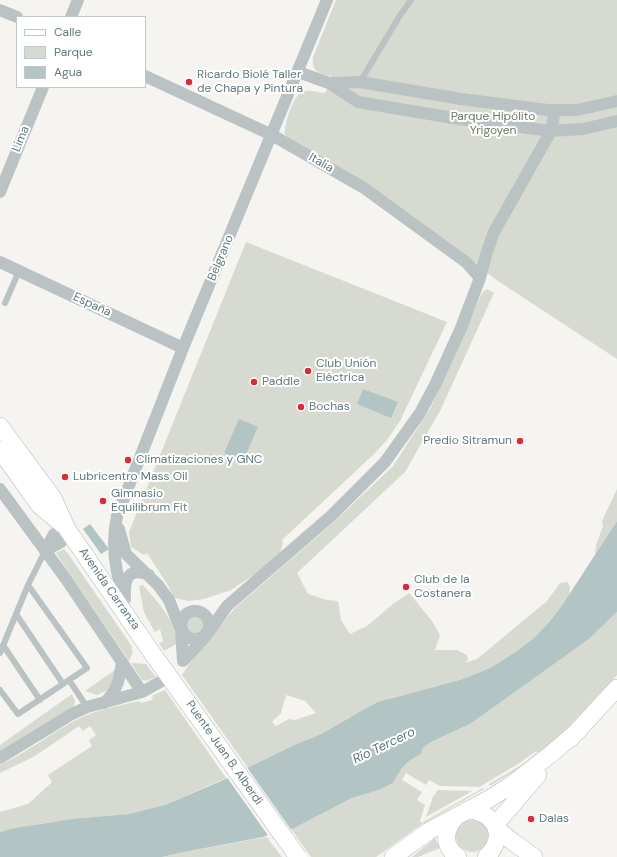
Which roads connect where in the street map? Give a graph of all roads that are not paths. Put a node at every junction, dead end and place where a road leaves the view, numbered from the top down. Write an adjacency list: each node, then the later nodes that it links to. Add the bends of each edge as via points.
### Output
1 (78, 0): 5 (street)
2 (327, 0): 7 (street, Belgrano)
3 (412, 0): 9 (lane, via 399,16)
4 (0, 10): 6 (street)
5 (71, 16)
6 (16, 17)
7 (298, 72): 10 (street); 16 (street, Belgrano)
8 (146, 76): 16 (street, Italia)
9 (360, 82): 10 (street); 13 (street, via 461,99)
10 (329, 83): 15 (street, via 358,102 459,119)
11 (43, 88): 17 (street, Lima)
12 (617, 101): 13 (street, via 577,110)
13 (555, 110): 15 (street)
14 (617, 121): 15 (street, via 583,129)
15 (551, 130): 20 (street, via 494,232)
16 (272, 134): 20 (street, Italia, via 364,188 467,263); 22 (street, Belgrano)
17 (0, 192)
18 (0, 262): 19 (street, España)
19 (19, 271): 21 (lane); 22 (street, España)
20 (480, 278): 33 (street, via 461,328 430,395 386,462 331,516)
21 (5, 303)
22 (183, 348): 26 (street, Belgrano)
23 (0, 426): 27 (main road, Avenida Carranza, via 53,498)
24 (1, 453): 27 (main road, Avenida Carranza, via 40,506)
25 (0, 489): 28 (street)
26 (117, 516): 29 (street, via 126,554); 31 (street, Belgrano, via 114,546 119,583)
27 (67, 529): 28 (street, via 61,542); 36 (main road, Avenida Carranza)
28 (45, 551): 30 (lane); 42 (street)
29 (149, 575): 31 (street, via 137,572 129,576 124,588); 32 (street)
30 (28, 585): 35 (lane); 43 (lane, via 87,668)
31 (125, 599): 36 (street)
32 (169, 600): 34 (street, via 185,610); 37 (street)
33 (227, 606): 34 (street); 38 (street)
34 (196, 611): 37 (street, via 183,617); 38 (street, via 209,620)
35 (16, 614): 39 (lane); 45 (lane)
36 (130, 620): 40 (main road, Avenida Carranza)
37 (181, 630): 38 (street, via 192,640); 38 (street, via 180,665)
38 (207, 635)
39 (3, 645): 41 (lane); 49 (lane)
40 (150, 650): 56 (main road, Puente Juan B. Alberdi, bridge)
41 (0, 653)
42 (122, 662): 48 (street); 50 (street, via 116,687)
43 (69, 680): 45 (lane); 51 (lane)
44 (160, 682): 48 (street)
45 (63, 684): 49 (lane)
46 (617, 688): 52 (main road)
47 (0, 690): 49 (lane, via 18,714)
48 (142, 692): 50 (street)
49 (40, 700)
50 (103, 704): 51 (street)
51 (87, 708): 53 (street, via 72,714)
52 (578, 731): 54 (main road, via 529,772 489,799); 55 (main road, via 514,801)
53 (0, 758)
54 (463, 812): 55 (main road, via 483,813); 57 (main road, via 429,831); 58 (main road, via 449,825 446,837 451,850)
55 (495, 826): 59 (main road, via 496,844); 60 (main road)
56 (298, 857)
57 (394, 857)
58 (458, 857)
59 (486, 857)
60 (534, 857)

